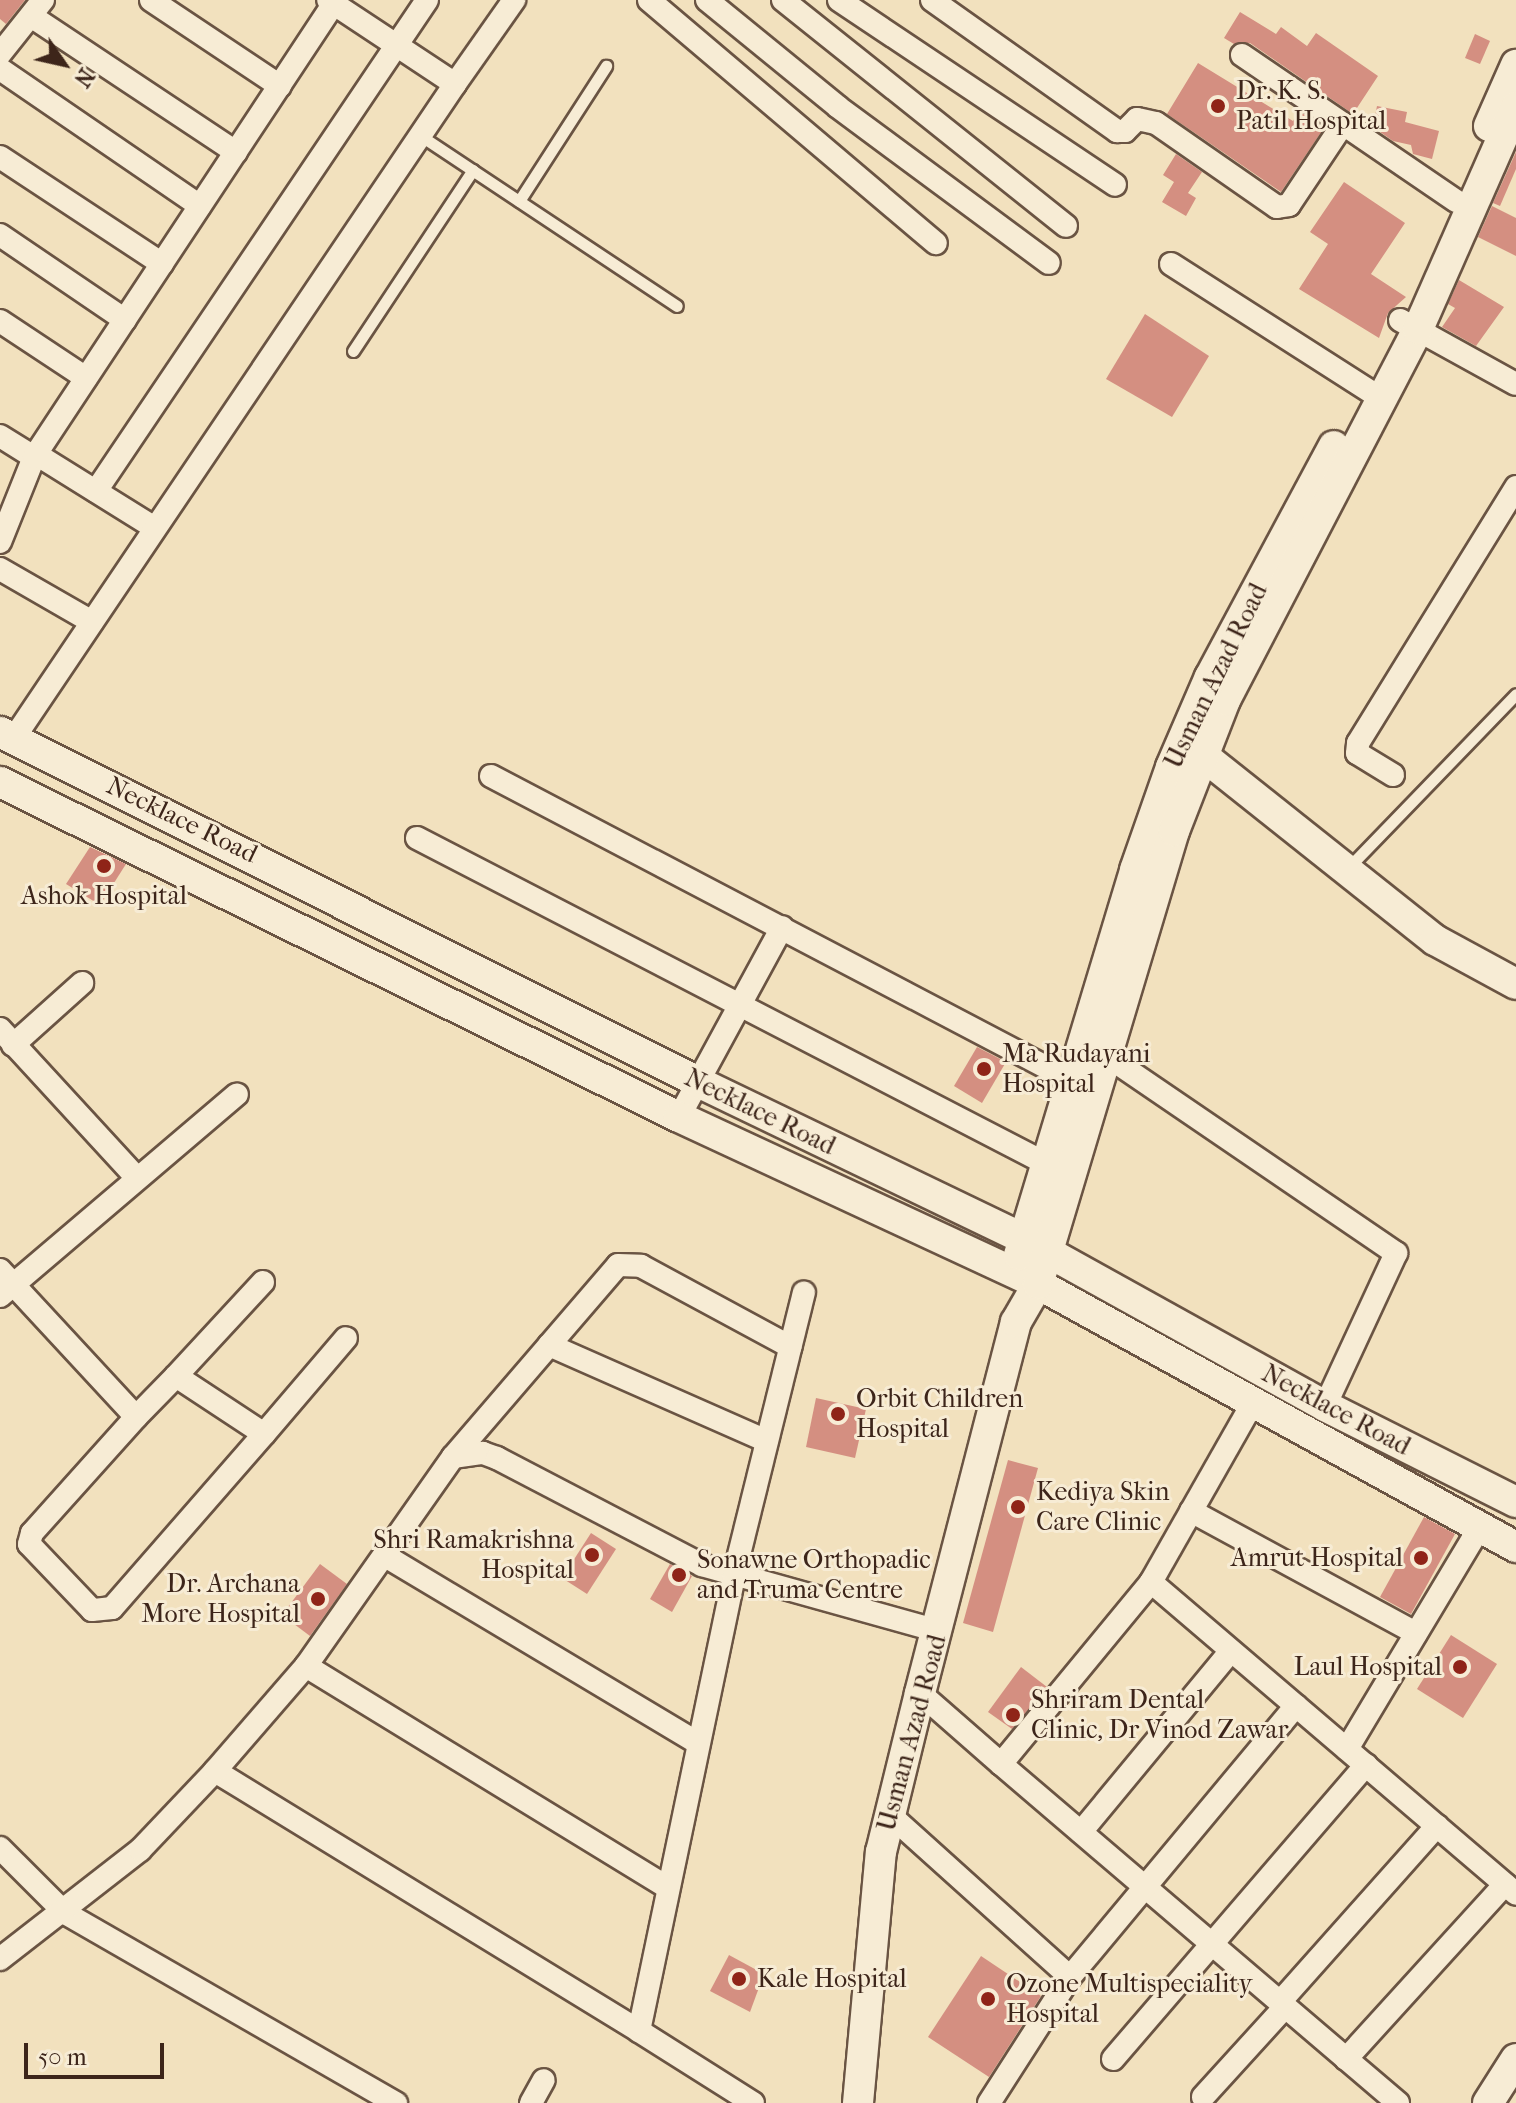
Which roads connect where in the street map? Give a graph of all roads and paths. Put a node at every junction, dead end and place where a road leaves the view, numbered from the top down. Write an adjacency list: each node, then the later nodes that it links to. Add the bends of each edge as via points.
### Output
1 (151, 0): 17 (street)
2 (427, 0): 11 (street)
3 (514, 0): 16 (street)
4 (649, 0): 30 (street)
5 (707, 0): 31 (street, via 838,107)
6 (783, 0): 28 (street)
7 (839, 0): 24 (street)
8 (932, 0): 18 (street, via 1117,131 1125,131 1137,119 1156,123 1277,207 1289,205)
9 (333, 1): 11 (street); 17 (street)
10 (37, 8): 12 (street); 21 (street)
11 (395, 44): 16 (street); 45 (street)
12 (1, 53): 27 (street)
13 (1242, 55): 18 (street)
14 (1516, 65): 26 (main road, Usman Azad Road)
15 (606, 66): 25 (lane)
16 (455, 84): 20 (street)
17 (280, 86): 21 (street)
18 (1343, 124): 26 (street)
19 (1512, 126): 37 (main road, Usman Azad Road)
20 (421, 136): 23 (lane); 46 (street)
21 (236, 152): 27 (street)
22 (0, 157): 32 (street)
23 (473, 170): 25 (lane); 38 (lane)
24 (1115, 185)
25 (519, 201): 34 (lane)
26 (1456, 201): 37 (main road, Usman Azad Road)
27 (200, 206): 32 (street)
28 (1066, 226)
29 (0, 235): 35 (street)
30 (936, 243)
31 (1049, 263)
32 (162, 264): 35 (street)
33 (1171, 264): 41 (street)
34 (677, 306)
35 (125, 320): 39 (street)
36 (0, 321): 39 (street)
37 (1409, 325): 40 (street); 41 (main road, Usman Azad Road)
38 (353, 351)
39 (86, 378): 43 (street)
40 (1516, 384)
41 (1374, 394): 52 (main road, Usman Azad Road); 65 (main road, Usman Azad Road, via 1210,677 1177,754 1135,870)
42 (0, 436): 43 (street)
43 (35, 456): 45 (street); 47 (street)
44 (1516, 487): 53 (street, via 1358,743 1357,753)
45 (96, 491): 46 (street)
46 (155, 528): 49 (street)
47 (0, 542)
48 (0, 569): 49 (street)
49 (92, 622): 51 (street)
50 (1516, 694): 57 (lane)
51 (7, 735): 64 (main road, Necklace Road)
52 (1201, 754): 57 (main road); 63 (main road, Usman Azad Road)
53 (1393, 775)
54 (491, 776): 58 (street)
55 (0, 782): 67 (main road, Necklace Road)
56 (417, 838): 61 (street)
57 (1345, 871): 60 (main road, via 1435,940)
58 (782, 927): 61 (street); 65 (street)
59 (82, 983): 62 (street)
60 (1516, 984)
61 (741, 1002): 64 (street); 68 (street)
62 (7, 1037): 69 (street)
63 (1107, 1056): 65 (main road, Usman Azad Road); 80 (street, via 1396,1253)
64 (698, 1082): 67 (street); 70 (main road, Necklace Road)
65 (1086, 1087): 68 (main road, Usman Azad Road); 70 (main road, Usman Azad Road)
66 (237, 1094): 69 (street)
67 (679, 1117): 71 (main road, Necklace Road)
68 (1049, 1165): 70 (main road, Usman Azad Road)
69 (135, 1176): 73 (street)
70 (1036, 1246): 71 (main road, Usman Azad Road); 80 (main road, Necklace Road)
71 (1026, 1279): 79 (main road, Necklace Road); 92 (main road, Usman Azad Road)
72 (263, 1282): 78 (street)
73 (4, 1284): 81 (street)
74 (804, 1293): 77 (street)
75 (346, 1338): 82 (street)
76 (549, 1345): 77 (street, via 606,1275 630,1263); 83 (street); 84 (street)
77 (791, 1347): 83 (street)
78 (176, 1376): 81 (street); 82 (street)
79 (1251, 1406): 86 (street); 87 (main road, Necklace Road)
80 (1325, 1406): 85 (main road, Necklace Road)
81 (136, 1417): 82 (street, via 32,1533 29,1544 92,1610 112,1608)
82 (264, 1434)
83 (767, 1441): 90 (street)
84 (453, 1457): 89 (street); 90 (street, via 483,1453 497,1458 676,1553)
85 (1516, 1502)
86 (1191, 1511): 91 (street); 93 (street)
87 (1480, 1527): 88 (main road, Necklace Road); 93 (street)
88 (1516, 1547)
89 (387, 1557): 95 (street); 98 (street)
90 (734, 1575): 92 (street); 98 (street)
91 (1151, 1582): 94 (street); 100 (street)
92 (939, 1631): 96 (main road, Usman Azad Road)
93 (1416, 1633): 99 (street)
94 (1231, 1651): 97 (street); 105 (street)
95 (306, 1666): 102 (street); 108 (street, via 576,1827)
96 (920, 1693): 100 (street); 103 (main road, Usman Azad Road)
97 (1296, 1706): 99 (street); 107 (street)
98 (698, 1743): 108 (street)
99 (1347, 1749): 101 (street)
100 (1001, 1764): 105 (street)
101 (1366, 1765): 104 (street); 111 (street)
102 (215, 1771): 110 (street, via 140,1850); 115 (street)
103 (890, 1815): 113 (street); 124 (main road, Usman Azad Road, via 881,1852)
104 (1437, 1826): 109 (street); 114 (street)
105 (1081, 1832): 107 (street)
106 (0, 1848): 110 (street)
107 (1143, 1885): 111 (street); 113 (street)
108 (666, 1887): 115 (street)
109 (1510, 1889): 117 (street)
110 (65, 1913): 112 (street); 121 (street)
111 (1209, 1942): 114 (street); 116 (street)
112 (0, 1959)
113 (1070, 1977): 125 (street)
114 (1283, 2004): 117 (street); 120 (street)
115 (639, 2031): 123 (street)
116 (1113, 2059)
117 (1346, 2059): 126 (street)
118 (1516, 2059): 127 (main road)
119 (544, 2080): 122 (street)
120 (1203, 2097)
121 (392, 2102)
122 (531, 2103)
123 (753, 2103)
124 (858, 2103)
125 (989, 2103)
126 (1398, 2103)
127 (1488, 2103)

